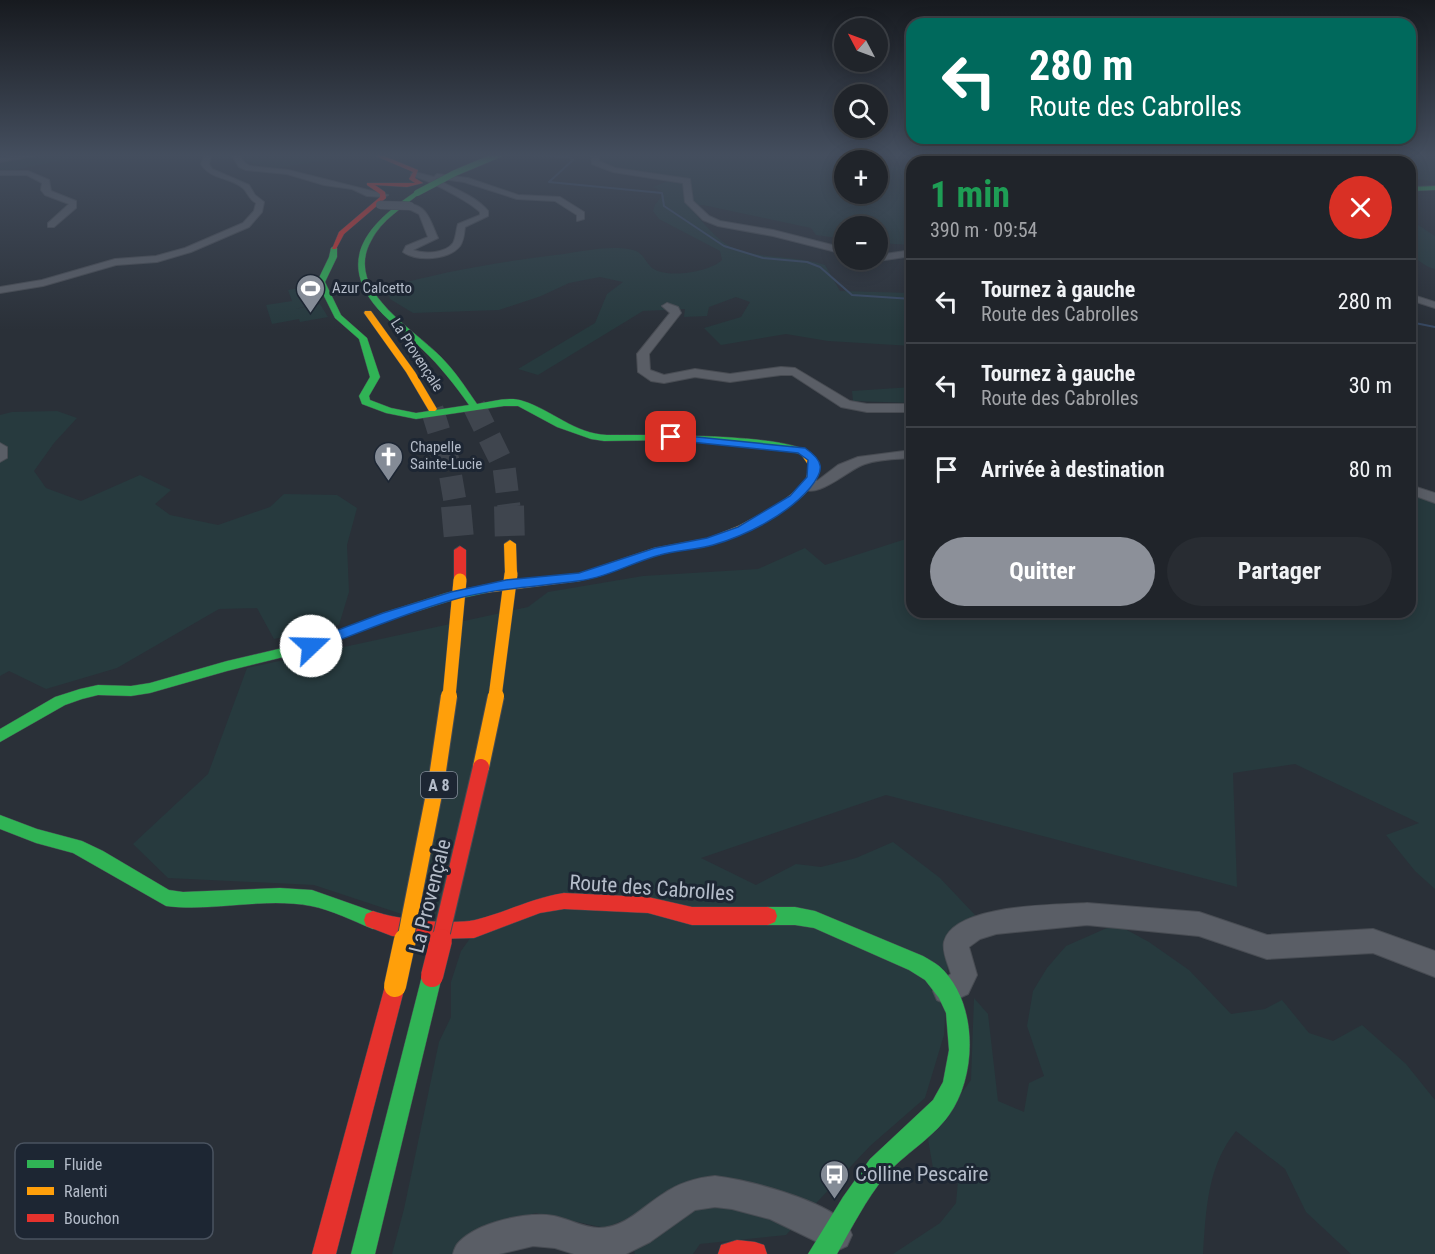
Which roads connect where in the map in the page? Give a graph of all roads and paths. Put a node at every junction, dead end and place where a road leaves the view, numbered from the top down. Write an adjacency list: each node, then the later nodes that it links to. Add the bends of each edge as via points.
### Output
1 (65, 213): 11 (street)
2 (258, 213): 15 (street, via 246,225 226,235 169,256 115,262 43,283)
3 (364, 213): 25 (main road, via 338,237 321,282 338,316 358,332 366,345 375,373 365,402 416,416 520,403 591,436 671,437 790,447 813,459 815,465)
4 (380, 213): 21 (main road, La Provençale, via 362,230 352,247 349,276 357,296)
5 (390, 213): 19 (main road, La Provençale, via 371,231 361,253 366,286 377,302 444,366)
6 (423, 213): 7 (street, via 433,238 409,248 408,252 414,254 450,250 458,242 461,226 484,216)
7 (484, 213)
8 (579, 213): 10 (street)
9 (700, 213): 12 (street, via 718,222)
10 (580, 219)
11 (51, 225)
12 (834, 249)
13 (906, 255): 14 (street)
14 (888, 257)
15 (0, 290)
16 (1416, 299): 17 (street)
17 (1435, 304)
18 (667, 306): 20 (street, via 676,313 643,354 644,372 649,376 664,379 695,373 730,378 795,372 846,404)
19 (474, 406)
20 (906, 408)
21 (432, 409)
22 (0, 447): 24 (street)
23 (906, 455): 25 (street, via 865,459 839,469 821,485)
24 (0, 458)
25 (807, 486): 30 (main road, via 794,499 758,521 710,542 659,551 580,577 506,584 451,596 311,646 150,688 80,694 52,705)
26 (1416, 491): 27 (street)
27 (1435, 498)
28 (510, 544): 36 (main road, La Provençale / A 8, bridge, via 507,631 496,703 464,849)
29 (460, 550): 35 (main road, La Provençale / A 8, bridge, via 456,661 438,790 395,986)
30 (0, 736)
31 (0, 822): 33 (main road, Route des Cabrolles, via 76,846 166,898 312,898 392,927 474,929 540,905 564,901 648,905 692,916 795,916 814,920 916,963 932,973)
32 (1435, 964): 33 (street, via 1373,941 1267,947 1199,924 1087,914 996,922 972,930 957,941 964,975 959,985)
33 (946, 991): 34 (main road, Route des Cabrolles, via 956,1012 959,1050 953,1085 941,1108 878,1167)
34 (828, 1244): 37 (street, via 817,1222 779,1206 722,1191 697,1193 669,1208 643,1230 619,1240 598,1244 552,1231 511,1232)
35 (324, 1254)
36 (363, 1254)
37 (469, 1254)
38 (730, 1254): 39 (main road)
39 (755, 1254)

